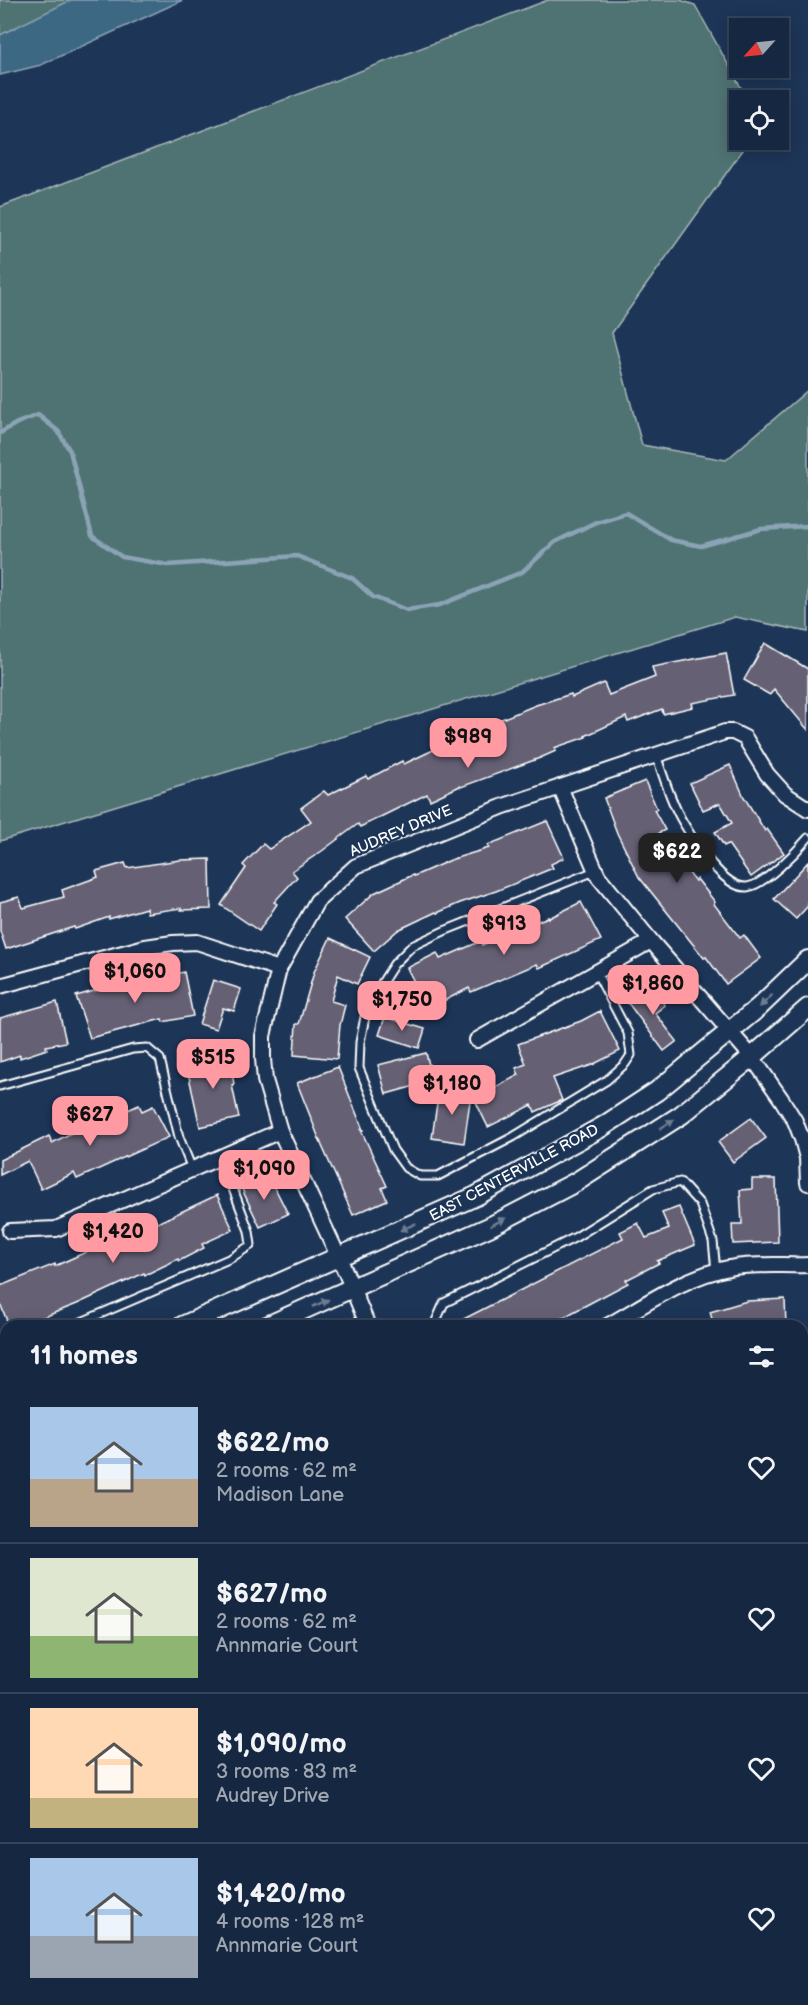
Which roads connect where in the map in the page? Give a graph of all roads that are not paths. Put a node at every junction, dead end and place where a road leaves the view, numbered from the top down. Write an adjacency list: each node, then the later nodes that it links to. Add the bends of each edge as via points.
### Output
1 (656, 755): 2 (street, AUDREY DRIVE); 3 (street, AUDREY DRIVE, via 733,732 745,738 767,774 785,794); 4 (lane, via 683,823 712,865 734,884 748,887 764,879)
2 (560, 787): 5 (street); 8 (street, AUDREY DRIVE, via 356,866 317,901)
3 (808, 809)
4 (808, 838)
5 (596, 871): 6 (street); 9 (lane, via 444,931 412,946 394,964 365,1017 359,1068 393,1150 406,1168 420,1176 438,1176 513,1137 607,1080 625,1064 631,1054 628,1033)
6 (651, 941): 9 (street); 12 (street)
7 (808, 960): 12 (main road, EAST CENTERVILLE ROAD, one-way to 12)
8 (279, 969): 10 (street, via 197,942 172,943); 16 (street, AUDREY DRIVE, via 263,1036 263,1059)
9 (596, 972): 13 (street)
10 (0, 986)
11 (808, 1008): 14 (main road)
12 (730, 1030): 14 (street); 21 (main road, EAST CENTERVILLE ROAD, one-way to 21, via 657,1091 602,1127 476,1196)
13 (477, 1040)
14 (752, 1057): 19 (street, via 795,1121 807,1158); 24 (main road, one-way to 14, via 576,1182 681,1115)
15 (0, 1086): 18 (lane, via 147,1048 160,1059 179,1137)
16 (280, 1131): 17 (street); 21 (street, AUDREY DRIVE)
17 (220, 1157): 18 (street); 25 (lane, via 251,1245 231,1258)
18 (192, 1170): 20 (street, via 56,1229)
19 (808, 1184)
20 (10, 1231)
21 (339, 1257): 24 (street, AUDREY DRIVE); 26 (main road, EAST CENTERVILLE ROAD)
22 (808, 1265): 23 (street)
23 (716, 1271): 29 (lane, via 713,1240 700,1203 680,1182 654,1189 576,1237 444,1303); 30 (street, via 678,1286)
24 (353, 1289): 27 (main road, one-way to 24); 28 (street, AUDREY DRIVE)
25 (86, 1320)
26 (196, 1320)
27 (281, 1320)
28 (366, 1320)
29 (436, 1320)
30 (618, 1320)

